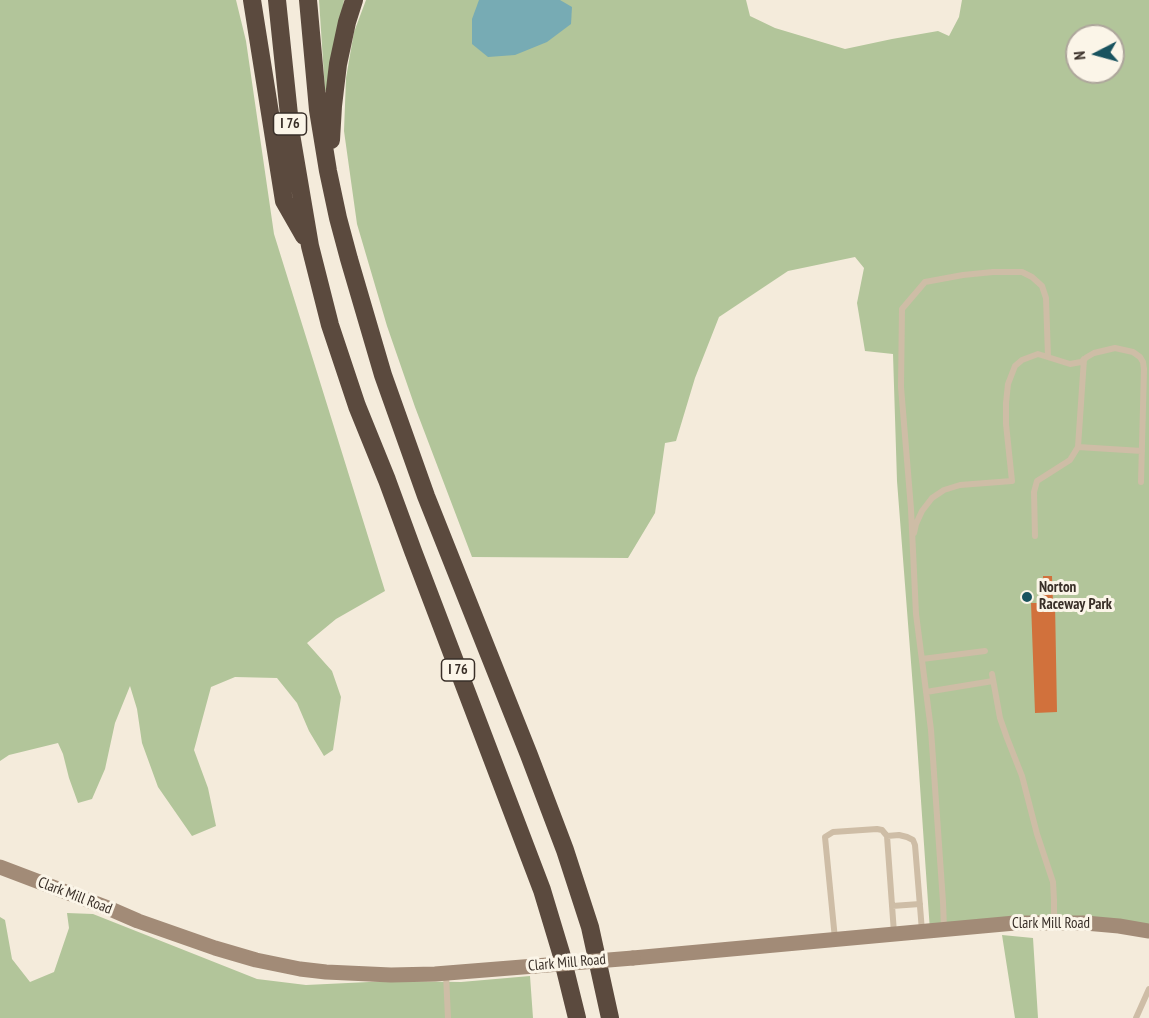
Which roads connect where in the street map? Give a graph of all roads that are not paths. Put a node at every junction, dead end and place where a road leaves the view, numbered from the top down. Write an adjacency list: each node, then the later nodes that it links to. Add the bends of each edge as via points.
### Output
1 (252, 0): 6 (highway, via 284,201)
2 (277, 0): 6 (highway, I 76, via 291,134)
3 (308, 0): 5 (highway, I 76, via 318,110)
4 (354, 0): 5 (highway, via 341,48 333,106)
5 (332, 190): 31 (highway, I 76, via 382,375 565,850 590,927)
6 (310, 246): 30 (highway, I 76, via 330,325 357,406 542,890)
7 (1048, 357): 8 (lane, via 1070,364); 13 (lane, via 1038,354 1022,360 1008,384 1006,424 1012,481 944,490 922,511); 13 (lane, via 1046,298 1042,286 1022,272 963,275 925,282 902,309 901,387)
8 (1084, 359): 9 (lane); 10 (lane, via 1115,348 1140,357 1144,369)
9 (1078, 447): 10 (lane); 12 (lane, via 1070,460 1037,481)
10 (1142, 451): 11 (lane)
11 (1141, 482)
12 (1035, 536)
13 (912, 543): 15 (lane)
14 (985, 651): 15 (lane)
15 (922, 658): 16 (lane)
16 (926, 692): 21 (lane, via 993,677 1000,718 1022,776 1053,882); 22 (lane, via 932,730)
17 (887, 836): 19 (lane, via 913,840); 20 (lane); 26 (lane, via 877,830 833,832 825,837)
18 (0, 867): 27 (street, Clark Mill Road, via 138,921 256,960 326,972)
19 (920, 904): 20 (lane); 23 (lane)
20 (892, 906): 25 (lane)
21 (1054, 922): 22 (street, Clark Mill Road); 24 (street, Clark Mill Road)
22 (944, 929): 23 (street, Clark Mill Road)
23 (922, 931): 25 (street, Clark Mill Road)
24 (1149, 931)
25 (894, 934): 26 (street, Clark Mill Road)
26 (835, 939): 27 (street, Clark Mill Road, bridge)
27 (446, 973): 29 (lane)
28 (1149, 989): 32 (lane)
29 (448, 1018)
30 (577, 1018)
31 (610, 1018)
32 (1136, 1018)

